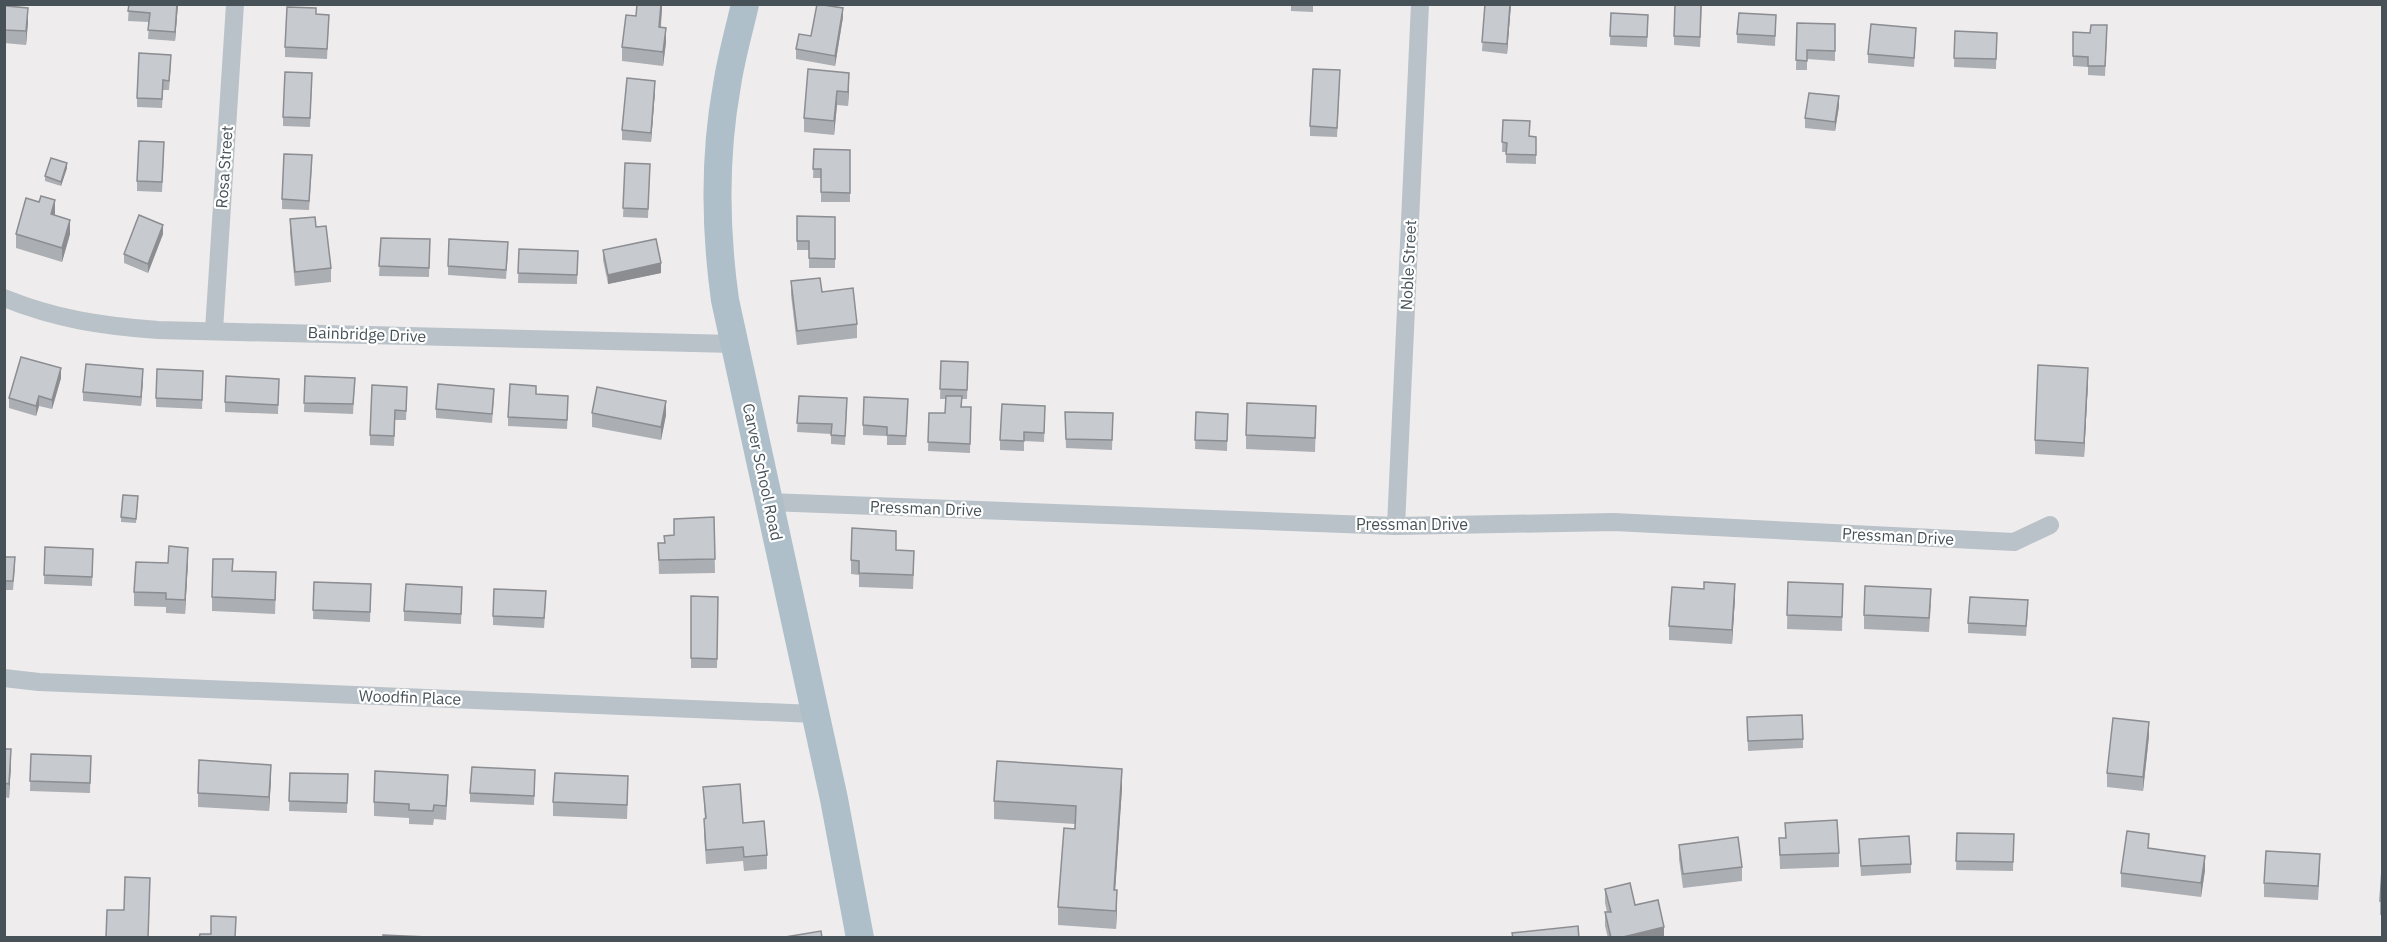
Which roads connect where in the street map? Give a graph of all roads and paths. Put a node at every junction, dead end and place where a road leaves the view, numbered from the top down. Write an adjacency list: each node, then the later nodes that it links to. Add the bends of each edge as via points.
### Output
1 (235, 4): 5 (street, Rosa Street)
2 (745, 4): 6 (main road, Carver School Road, via 718,150 718,251)
3 (1420, 4): 9 (street, Noble Street)
4 (4, 298): 5 (street, Bainbridge Drive, via 69,320 105,326)
5 (214, 330): 6 (street, Bainbridge Drive)
6 (734, 344): 7 (main road, Carver School Road)
7 (770, 502): 9 (street, Pressman Drive); 11 (main road, Carver School Road)
8 (2050, 525): 9 (street, Pressman Drive, via 2014,542 1614,522)
9 (1396, 526)
10 (4, 678): 11 (street, Woodfin Place)
11 (815, 714): 12 (main road, Carver School Road)
12 (860, 938)

